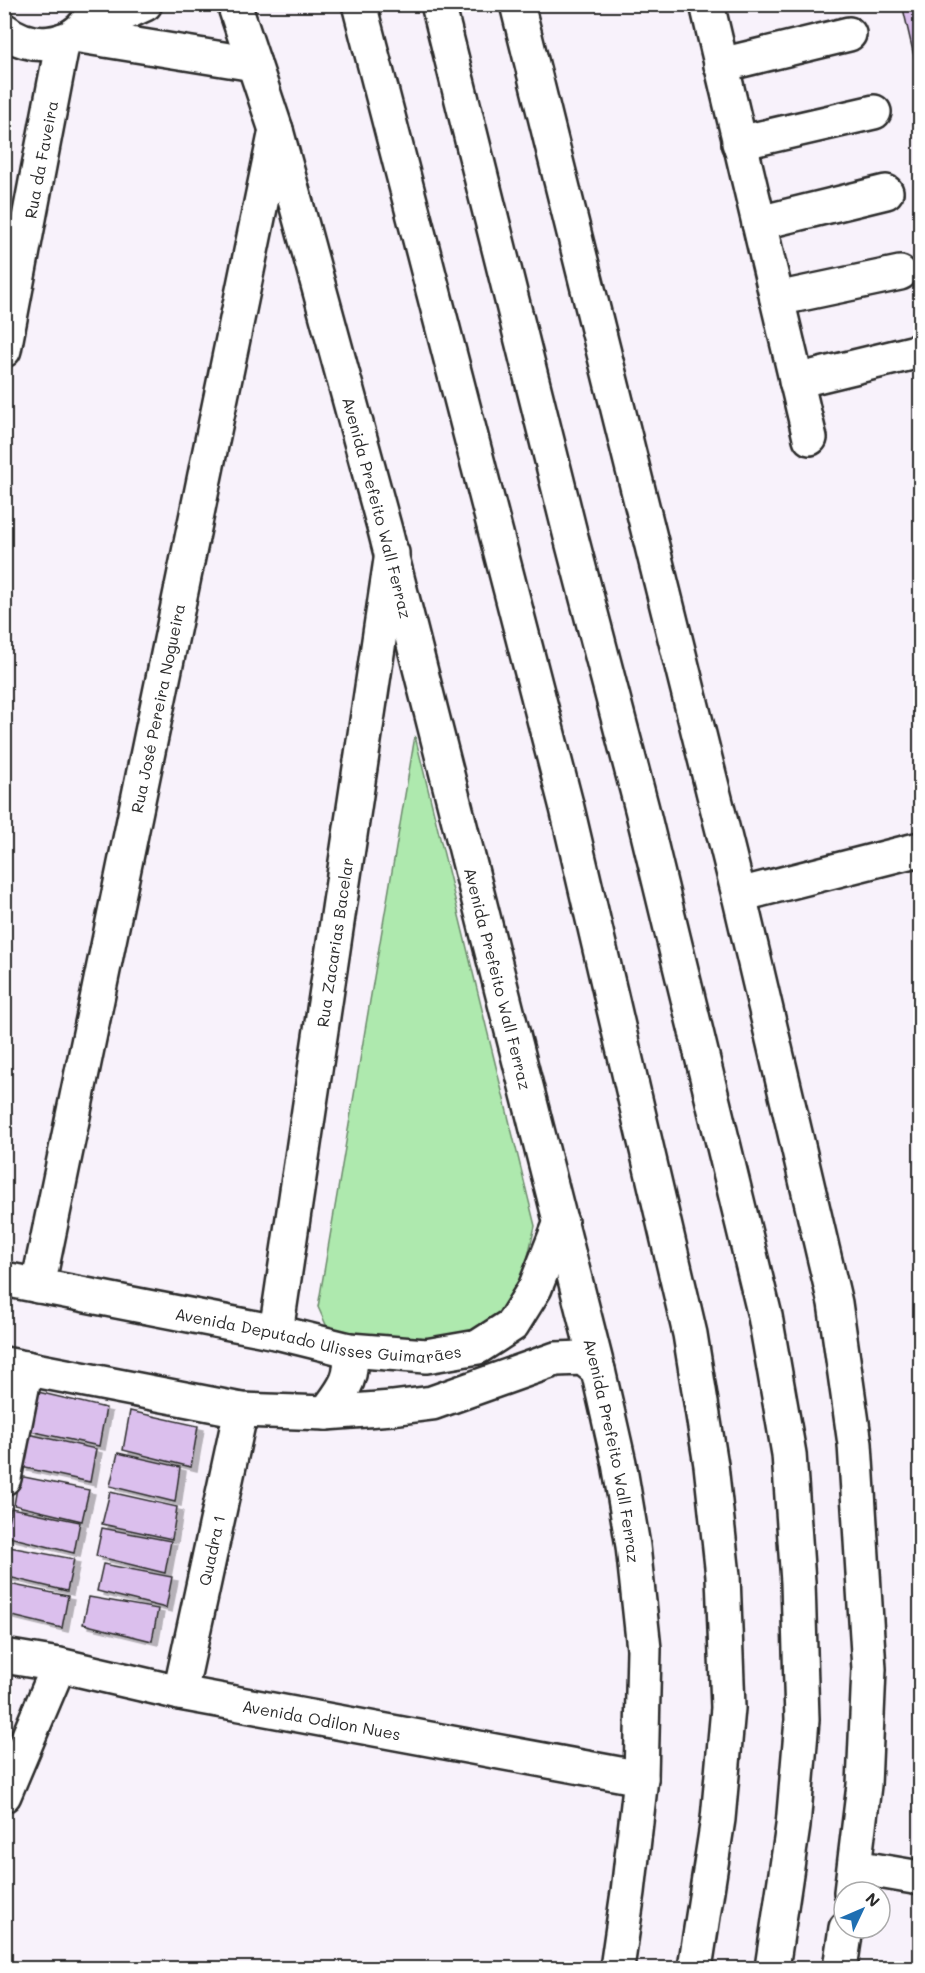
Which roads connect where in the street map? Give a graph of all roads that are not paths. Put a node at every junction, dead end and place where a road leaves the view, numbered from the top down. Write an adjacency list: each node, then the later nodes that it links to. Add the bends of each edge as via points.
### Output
1 (145, 4): 7 (main road)
2 (234, 4): 10 (main road, Avenida Prefeito Wall Ferraz)
3 (517, 4): 25 (main road)
4 (707, 4): 11 (main road)
5 (440, 10): 46 (main road, via 645,820 765,1316 789,1454 802,1720 793,1826)
6 (361, 13): 45 (main road, via 567,808 690,1334 711,1465 723,1576 728,1708 718,1820)
7 (79, 27): 9 (main road, via 51,44); 10 (main road); 19 (main road, Rua da Faveira)
8 (849, 34): 11 (main road)
9 (12, 40)
10 (254, 64): 13 (main road, Avenida Prefeito Wall Ferraz)
11 (722, 65): 14 (main road)
12 (874, 112): 14 (main road)
13 (276, 130): 23 (main road, Avenida Prefeito Wall Ferraz); 28 (main road, Rua José Pereira Nogueira)
14 (740, 143): 16 (main road)
15 (886, 192): 16 (main road)
16 (759, 223): 18 (main road)
17 (900, 273): 18 (main road)
18 (777, 299): 21 (main road)
19 (4, 350)
20 (921, 351): 21 (main road)
21 (796, 381): 22 (main road)
22 (810, 438)
23 (392, 553): 26 (main road, Avenida Prefeito Wall Ferraz); 29 (main road, Rua Zacarias Bacelar)
24 (921, 849): 25 (main road)
25 (739, 895): 42 (main road, via 835,1303 855,1444 869,1669 864,1785)
26 (561, 1222): 30 (main road, Avenida Deputado Ulisses Guimarães, via 535,1288 512,1325 478,1347 426,1356); 32 (main road, Avenida Prefeito Wall Ferraz)
27 (4, 1279): 28 (main road, Avenida Deputado Ulisses Guimarães)
28 (38, 1286): 29 (main road, Avenida Deputado Ulisses Guimarães)
29 (276, 1332): 30 (main road, Avenida Deputado Ulisses Guimarães)
30 (349, 1350): 34 (main road, via 350,1373 344,1389)
31 (15, 1366): 33 (main road); 35 (main road)
32 (598, 1370): 34 (main road, via 583,1358 556,1359 432,1403); 39 (main road, Avenida Prefeito Wall Ferraz, via 633,1546 644,1649)
33 (241, 1410): 34 (main road); 38 (main road, Quadra 1)
34 (326, 1413)
35 (4, 1478)
36 (4, 1656): 37 (main road, Avenida Odilon Nues)
37 (59, 1665): 38 (main road, Avenida Odilon Nues); 40 (main road)
38 (180, 1693): 39 (main road, Avenida Odilon Nues)
39 (641, 1778): 44 (main road, Avenida Prefeito Wall Ferraz)
40 (4, 1795)
41 (921, 1878): 42 (main road)
42 (853, 1879)
43 (844, 1940): 47 (main road)
44 (617, 1968)
45 (695, 1968)
46 (772, 1968)
47 (840, 1968)

